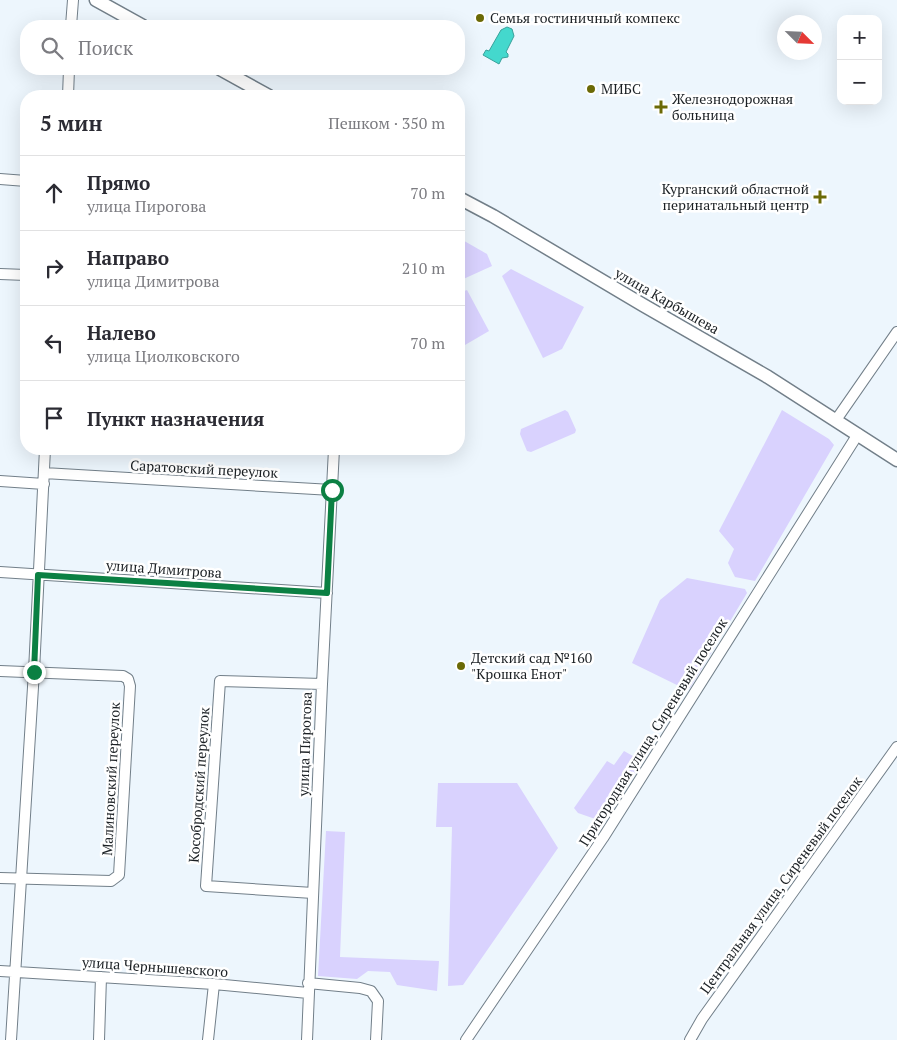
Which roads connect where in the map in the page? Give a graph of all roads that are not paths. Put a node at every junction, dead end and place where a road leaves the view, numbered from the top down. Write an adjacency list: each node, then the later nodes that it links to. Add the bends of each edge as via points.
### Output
1 (73, 0): 3 (street)
2 (96, 0): 4 (main road)
3 (71, 20)
4 (132, 20)
5 (69, 75): 7 (street)
6 (231, 75): 8 (main road)
7 (68, 90)
8 (258, 90)
9 (0, 179): 10 (street)
10 (20, 181)
11 (465, 201): 15 (main road, улица Карбышева)
12 (0, 274): 13 (street)
13 (20, 275)
14 (897, 332): 15 (street)
15 (836, 420): 16 (main road, улица Карбышева)
16 (858, 434): 19 (main road, улица Карбышева); 44 (street, Пригородная улица, Сиреневый поселок, via 603,838)
17 (45, 455): 20 (street)
18 (334, 455): 23 (street, улица Пирогова)
19 (897, 460)
20 (44, 473): 22 (street); 23 (street, Саратовский переулок)
21 (0, 481): 22 (street)
22 (44, 484): 25 (street)
23 (332, 490): 26 (street, улица Пирогова)
24 (0, 572): 25 (street, улица Димитрова)
25 (38, 575): 26 (street, улица Димитрова); 28 (street)
26 (327, 593): 29 (street, улица Пирогова)
27 (0, 671): 28 (street)
28 (34, 672): 32 (street); 32 (street, Малиновский переулок, via 123,676 128,679 119,875 111,881)
29 (322, 684): 33 (street, улица Пирогова); 33 (street, Кособродский переулок, via 220,681 206,886)
30 (897, 747): 45 (street, Центральная улица, Сиреневый поселок, via 707,1011)
31 (0, 878): 32 (street)
32 (20, 880): 35 (street)
33 (313, 893): 38 (street, улица Пирогова)
34 (0, 971): 35 (street, улица Чернышевского)
35 (16, 972): 36 (street, улица Чернышевского); 39 (street)
36 (101, 977): 37 (street, улица Чернышевского); 40 (street)
37 (214, 984): 38 (street, улица Чернышевского); 41 (street)
38 (308, 988): 42 (street, улица Пирогова); 43 (street, улица Чернышевского, via 371,991 378,1001)
39 (11, 1040)
40 (99, 1040)
41 (208, 1040)
42 (306, 1040)
43 (376, 1040)
44 (466, 1040)
45 (690, 1040)

